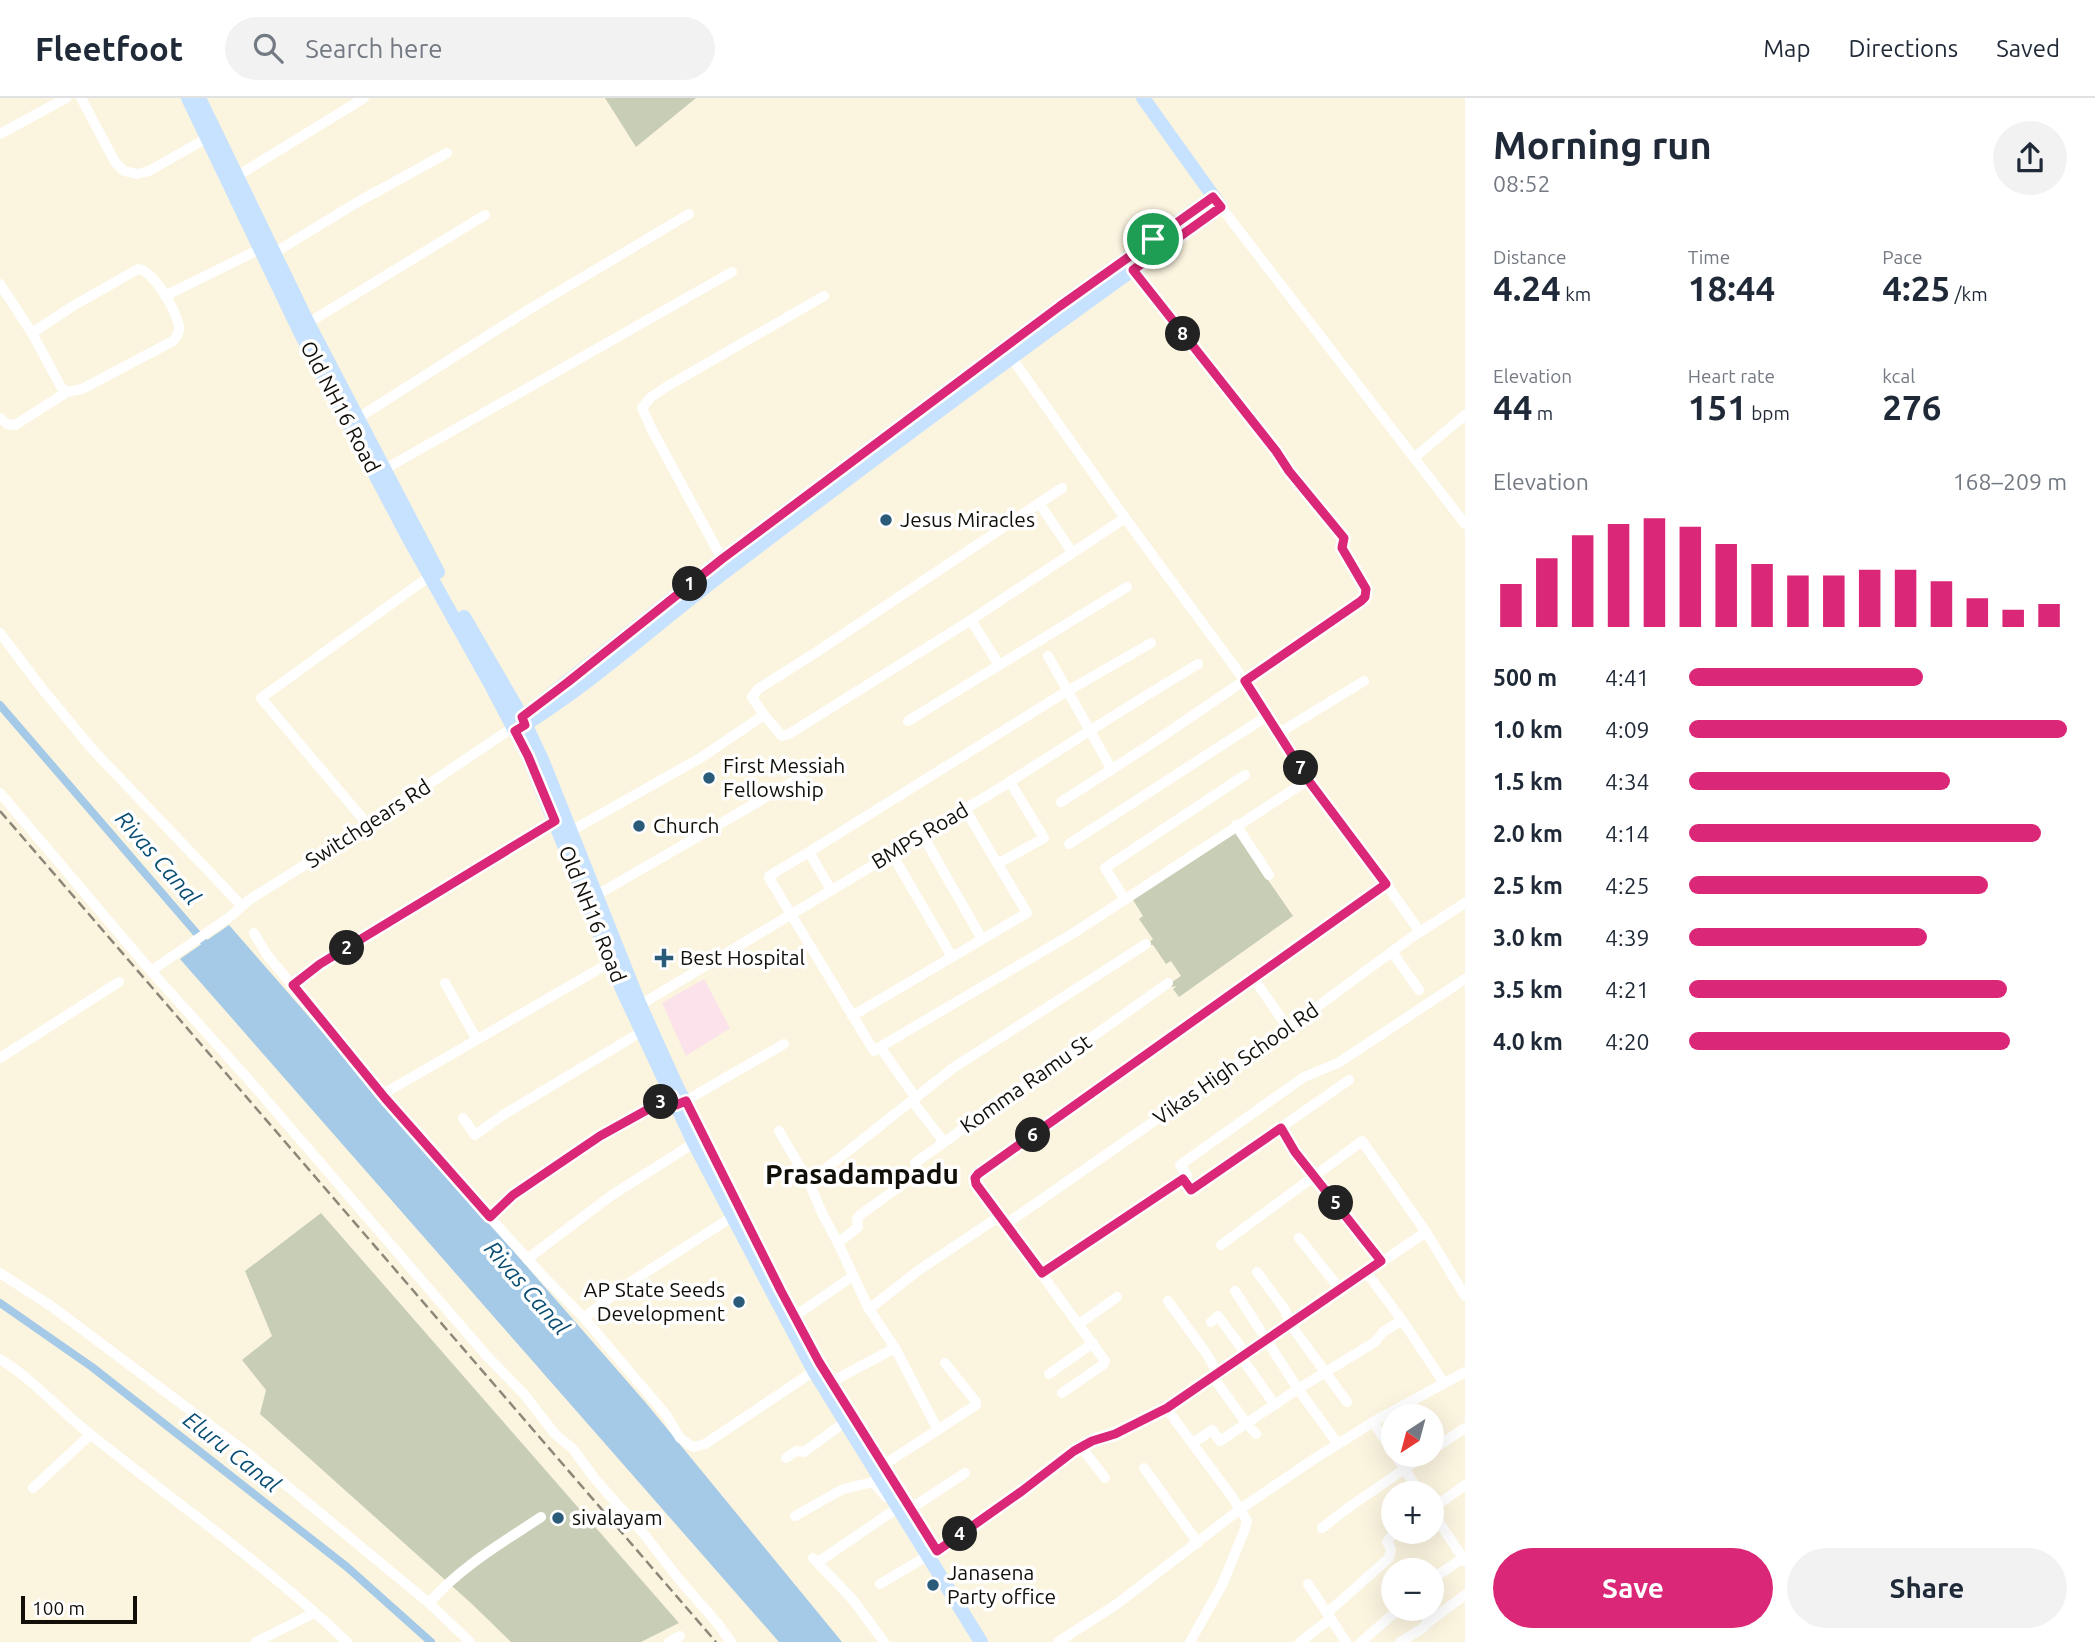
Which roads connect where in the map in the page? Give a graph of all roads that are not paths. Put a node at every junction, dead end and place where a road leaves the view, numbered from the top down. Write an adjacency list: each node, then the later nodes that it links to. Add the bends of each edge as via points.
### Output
1 (66, 98): 7 (street)
2 (80, 98): 8 (street, via 124,171 149,171)
3 (188, 98): 8 (main road, Old NH16 Road)
4 (200, 98): 10 (main road, Old NH16 Road)
5 (364, 98): 10 (street)
6 (1143, 98): 11 (main road)
7 (0, 134)
8 (207, 138): 14 (main road, Old NH16 Road)
9 (447, 153): 14 (street)
10 (237, 176): 14 (main road, Old NH16 Road)
11 (1217, 202): 15 (main road); 20 (main road); 29 (street)
12 (689, 214): 27 (street)
13 (485, 215): 21 (street)
14 (268, 249): 18 (street); 21 (main road, Old NH16 Road); 37 (main road, Old NH16 Road, via 306,344)
15 (1133, 270): 20 (main road); 45 (street, via 1344,538 1342,548 1366,589 1361,601)
16 (732, 272): 30 (street)
17 (0, 284): 22 (street)
18 (165, 296): 22 (street, via 150,274 138,269); 24 (street, via 179,324 173,341 82,389)
19 (824, 296): 36 (street, via 666,387 642,408)
20 (1078, 301): 23 (main road); 28 (main road)
21 (308, 323): 27 (main road, Old NH16 Road)
22 (32, 333): 24 (street)
23 (1011, 357): 28 (main road); 33 (street)
24 (67, 392): 26 (street, via 15,425)
25 (1465, 415): 29 (street)
26 (0, 418)
27 (358, 418): 30 (main road, Old NH16 Road)
28 (905, 429): 36 (main road); 51 (main road, via 557,703)
29 (1415, 457): 34 (street)
30 (385, 469): 51 (main road, Old NH16 Road)
31 (1062, 488): 32 (street)
32 (1039, 503): 35 (street); 48 (street, via 758,688 752,696)
33 (1125, 518): 35 (street); 45 (street)
34 (1465, 524)
35 (1072, 552): 39 (street)
36 (722, 559): 51 (main road)
37 (430, 576): 51 (main road, Old NH16 Road); 63 (street, via 261,698)
38 (1127, 587): 44 (street)
39 (971, 620): 44 (street); 48 (street, via 789,734 778,733)
40 (0, 633): 77 (street, via 93,750)
41 (1151, 643): 47 (street)
42 (1048, 656): 47 (street)
43 (1198, 664): 52 (street, BMPS Road)
44 (999, 665): 50 (street)
45 (1245, 681): 49 (street); 54 (street)
46 (1364, 681): 53 (street)
47 (1068, 692): 52 (street); 68 (street)
48 (764, 715): 65 (street, via 702,757)
49 (1267, 716): 53 (street); 67 (street)
50 (908, 721)
51 (516, 725): 62 (main road, Old NH16 Road); 63 (street, Switchgears Rd); 65 (main road, Old NH16 Road, via 543,762)
52 (1088, 730): 54 (street); 58 (street, BMPS Road)
53 (1279, 733): 57 (street)
54 (1111, 770): 60 (street)
55 (1244, 775): 75 (street, via 1105,868)
56 (801, 777): 74 (street)
57 (1308, 780): 64 (street); 72 (street)
58 (1010, 782): 61 (street, BMPS Road); 70 (street, via 1044,838)
59 (0, 793): 86 (street)
60 (1061, 802)
61 (965, 809): 66 (street, BMPS Road); 70 (street)
62 (555, 821): 85 (main road, Old NH16 Road); 92 (street)
63 (368, 825): 77 (street, Switchgears Rd)
64 (1236, 825): 71 (street); 75 (street)
65 (571, 831): 74 (main road, Old NH16 Road)
66 (922, 834): 69 (street, BMPS Road); 81 (street)
67 (1069, 844)
68 (809, 852): 73 (street); 78 (street, via 769,876)
69 (892, 854): 73 (street, BMPS Road); 84 (street)
70 (999, 863): 81 (street, via 1027,913)
71 (1269, 875)
72 (1386, 884): 79 (street); 87 (street)
73 (831, 890): 78 (street, BMPS Road)
74 (595, 896): 94 (main road, Old NH16 Road)
75 (1125, 900): 100 (street)
76 (1465, 903): 79 (street, Vikas High School Rd)
77 (241, 905): 86 (street, Switchgears Rd)
78 (792, 914): 94 (street, BMPS Road); 95 (street)
79 (1420, 932): 83 (street, Vikas High School Rd)
80 (254, 933): 92 (street)
81 (982, 939): 84 (street)
82 (1146, 944): 104 (street, via 964,1061)
83 (1392, 952): 93 (street); 96 (street, Vikas High School Rd)
84 (952, 957): 95 (street)
85 (611, 962): 97 (main road, Old NH16 Road); 98 (street)
86 (150, 971): 206 (street, via 555,1434 573,1449)
87 (1254, 979): 96 (street); 116 (street, via 978,1174 976,1184)
88 (1465, 979): 112 (street, via 1338,1063 1304,1077 1180,1165 1187,1175)
89 (119, 982): 101 (street)
90 (445, 983): 98 (street)
91 (1168, 984): 109 (street, Komma Ramu St)
92 (293, 985): 103 (street)
93 (1419, 990)
94 (640, 1005): 105 (main road, Old NH16 Road, via 677,1087)
95 (852, 1016): 100 (street, via 874,1051)
96 (1288, 1028): 116 (street, Vikas High School Rd)
97 (641, 1032): 105 (main road, Old NH16 Road); 106 (street, via 475,1135)
98 (476, 1038): 103 (street)
99 (784, 1044): 105 (street)
100 (880, 1047): 104 (street)
101 (0, 1058)
102 (1349, 1080): 107 (street)
103 (383, 1094): 114 (street)
104 (914, 1099): 109 (street); 113 (street)
105 (678, 1101): 110 (main road, Old NH16 Road); 114 (street, via 600,1136 513,1195); 134 (main road, Old NH16 Road)
106 (463, 1118)
107 (1281, 1128): 111 (street); 112 (street, via 1191,1190)
108 (779, 1131): 113 (street)
109 (944, 1142): 119 (street, Komma Ramu St, via 915,1163 918,1173 860,1215 858,1227)
110 (694, 1143): 115 (main road, Old NH16 Road); 121 (street, via 611,1195)
111 (1314, 1175): 117 (street, via 1362,1141); 120 (street); 122 (street)
112 (1183, 1179): 126 (street)
113 (808, 1182): 119 (street)
114 (490, 1217): 121 (street)
115 (732, 1217): 135 (street); 146 (main road, Old NH16 Road)
116 (1003, 1220): 126 (street); 133 (street, Vikas High School Rd, via 919,1270)
117 (1426, 1232): 122 (street); 130 (street)
118 (1300, 1238): 128 (street)
119 (838, 1242): 127 (street)
120 (1221, 1245)
121 (527, 1259): 135 (street)
122 (1381, 1261): 124 (street)
123 (1257, 1272): 139 (street, via 1285,1310)
124 (1366, 1272): 128 (street); 136 (street)
125 (0, 1273): 196 (street, via 251,1455)
126 (1042, 1273): 138 (street)
127 (853, 1276): 133 (street); 134 (street)
128 (1340, 1289): 139 (street)
129 (1235, 1291): 140 (street)
130 (1465, 1296)
131 (1117, 1297): 138 (street)
132 (1168, 1301): 151 (street, via 1206,1353)
133 (869, 1308): 142 (street)
134 (794, 1316): 152 (main road, Old NH16 Road)
135 (584, 1318): 146 (street, via 667,1416 680,1438 693,1447 705,1444)
136 (1402, 1320): 147 (street); 153 (street)
137 (1211, 1322): 143 (street, via 1217,1316)
138 (1079, 1324): 141 (street)
139 (1290, 1325): 140 (street); 147 (street)
140 (1266, 1340): 143 (street); 154 (street)
141 (1093, 1343): 150 (street); 155 (street, via 1104,1364)
142 (895, 1348): 152 (street); 163 (street)
143 (1244, 1355): 151 (street); 157 (street)
144 (5, 1362): 149 (street); 166 (street)
145 (945, 1363): 163 (street, via 976,1405)
146 (814, 1371): 159 (main road, Old NH16 Road)
147 (1324, 1372): 154 (street); 156 (street)
148 (1465, 1372): 153 (street)
149 (0, 1373)
150 (1049, 1374)
151 (1216, 1375): 158 (street); 161 (street)
152 (831, 1382): 172 (main road, Old NH16 Road)
153 (1444, 1383): 160 (street)
154 (1298, 1389): 157 (street); 169 (street)
155 (1062, 1393)
156 (1347, 1402)
157 (1275, 1405): 161 (street)
158 (1167, 1408): 168 (street); 170 (street)
159 (845, 1422): 171 (street, via 804,1452); 182 (main road, Old NH16 Road)
160 (1373, 1422): 165 (street); 169 (street)
161 (1247, 1424): 164 (street); 168 (street, via 1220,1441 1212,1430)
162 (1465, 1428): 167 (street)
163 (938, 1430): 172 (street)
164 (1256, 1434)
165 (1381, 1434)
166 (90, 1435): 180 (street); 197 (street)
167 (1444, 1442)
168 (1192, 1443): 183 (street)
169 (1338, 1444): 183 (street)
170 (1081, 1447): 177 (street); 190 (street)
171 (786, 1458)
172 (883, 1466): 182 (main road, Old NH16 Road)
173 (1407, 1467): 175 (street)
174 (1144, 1468): 188 (street)
175 (1404, 1469): 178 (street); 186 (street)
176 (965, 1473): 182 (street)
177 (1105, 1478)
178 (1412, 1481)
179 (1465, 1485): 181 (street)
180 (33, 1488)
181 (1444, 1501)
182 (900, 1503): 184 (street, via 886,1497 873,1482 843,1489); 190 (main road, Old NH16 Road); 207 (street, via 816,1560)
183 (1238, 1510): 188 (street); 202 (street, via 1247,1521 1245,1529)
184 (795, 1516)
185 (541, 1517): 196 (street, via 443,1586)
186 (1322, 1528)
187 (1444, 1528): 191 (street)
188 (1198, 1543): 210 (street)
189 (1388, 1544): 198 (street, via 1389,1558)
190 (933, 1553): 193 (street); 208 (main road, Old NH16 Road); 209 (main road, Old NH16 Road)
191 (1464, 1559): 192 (street)
192 (1444, 1572)
193 (880, 1584)
194 (1308, 1584): 198 (street)
195 (1465, 1595): 200 (street)
196 (429, 1603): 205 (street)
197 (314, 1613): 201 (street); 203 (street)
198 (1329, 1616): 211 (street); 212 (street)
199 (1385, 1621): 213 (street)
200 (1430, 1622): 214 (street)
201 (344, 1639): 204 (street)
202 (1194, 1640)
203 (256, 1642)
204 (329, 1642)
205 (470, 1642)
206 (732, 1642)
207 (884, 1642)
208 (981, 1642)
209 (992, 1642)
210 (1058, 1642)
211 (1300, 1642)
212 (1346, 1642)
213 (1360, 1642)
214 (1400, 1642)

